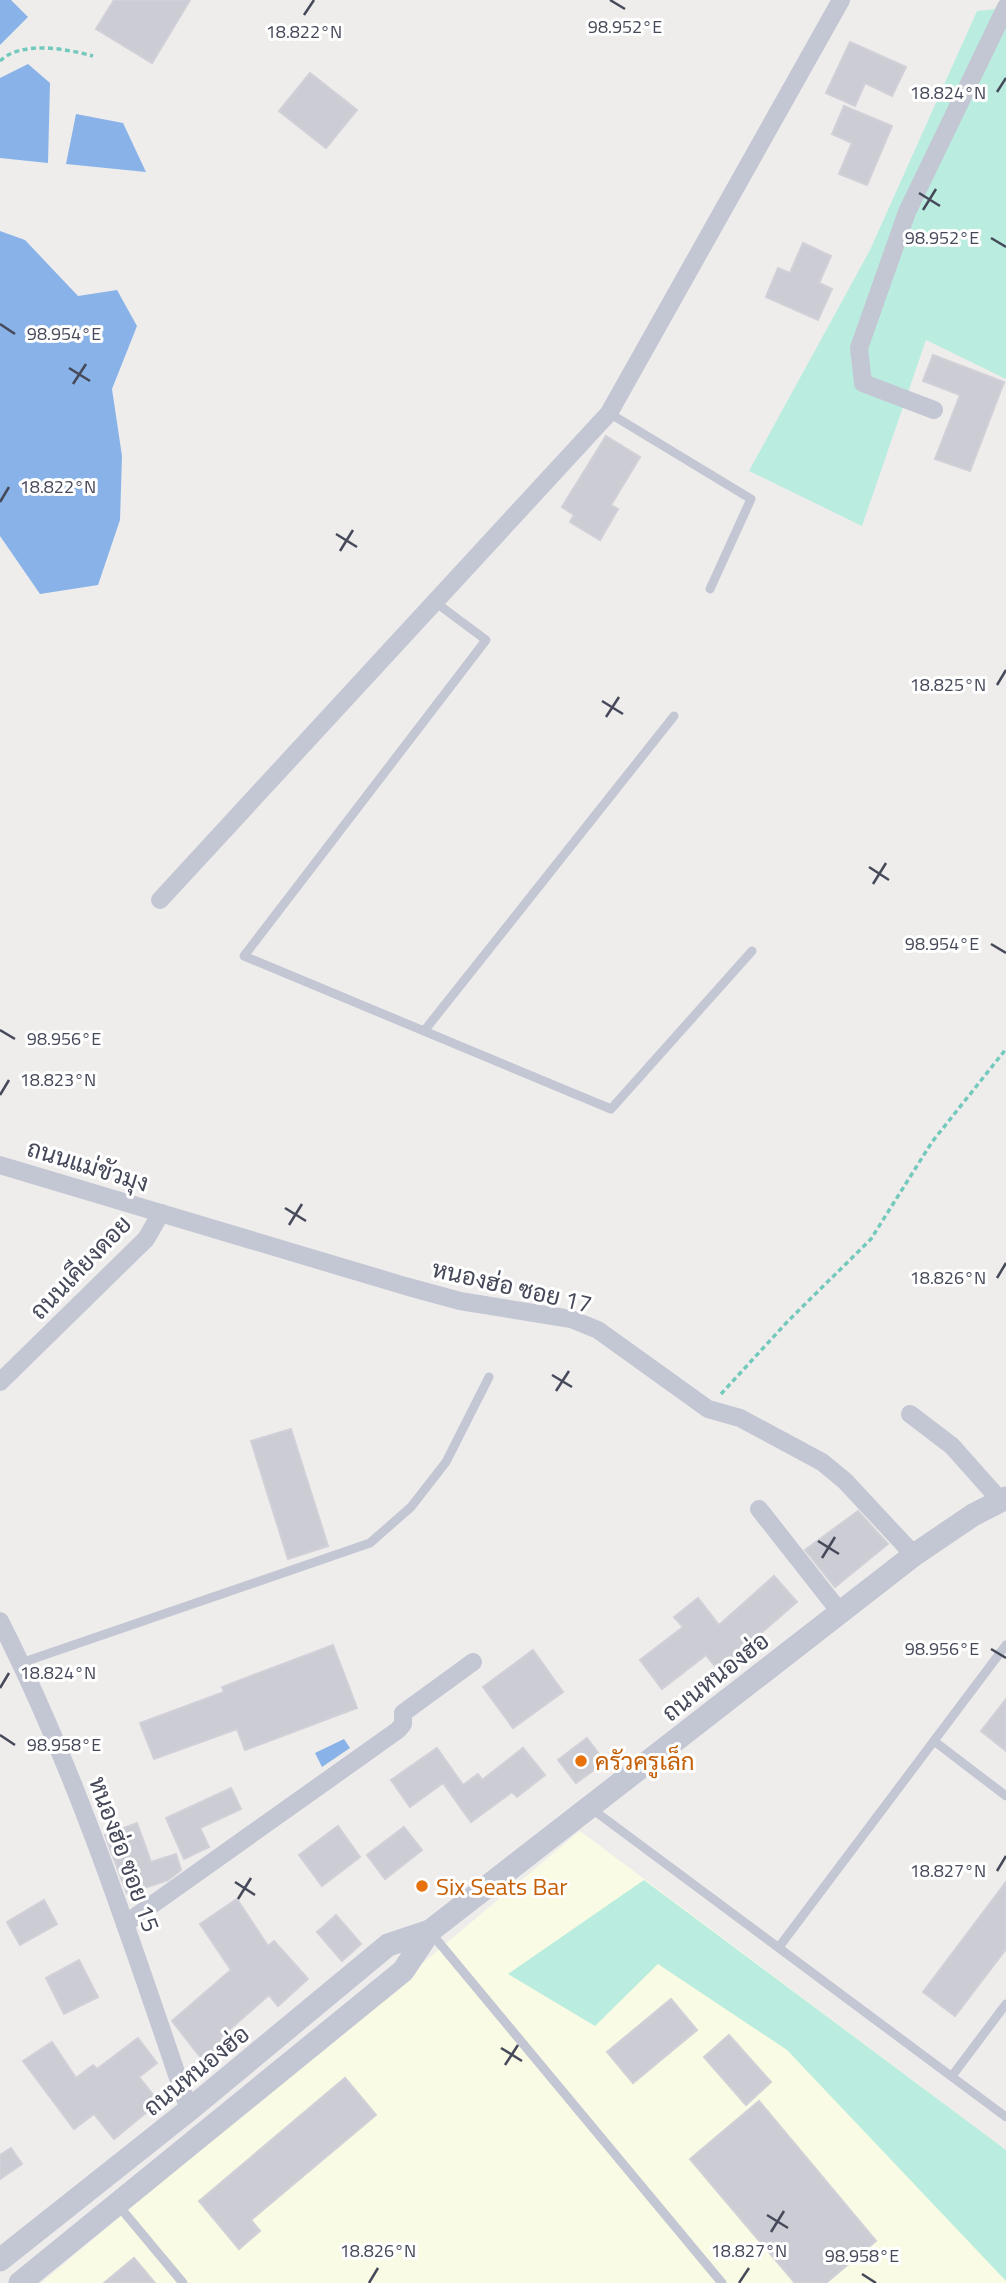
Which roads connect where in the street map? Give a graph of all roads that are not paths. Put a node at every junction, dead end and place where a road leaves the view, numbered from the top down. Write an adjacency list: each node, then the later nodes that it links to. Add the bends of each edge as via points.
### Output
1 (841, 0): 4 (street)
2 (1006, 7): 3 (street, via 907,212 859,348 863,383)
3 (934, 410)
4 (609, 413): 5 (lane, via 751,499); 6 (street)
5 (710, 589)
6 (435, 602): 8 (street); 10 (lane, via 486,640 244,956)
7 (674, 716): 10 (lane)
8 (160, 900)
9 (752, 951): 10 (lane, via 611,1109)
10 (424, 1031)
11 (0, 1165): 12 (street, ถนนแม่ขัวมุง)
12 (161, 1213): 14 (street, ถนนเคียงดอย, via 146,1239); 18 (street, หนองฮ่อ ซอย 17, via 449,1298 571,1319 598,1330 708,1409 740,1418 822,1462)
13 (489, 1377): 23 (lane, via 446,1462 411,1507 370,1543)
14 (0, 1382)
15 (909, 1414): 16 (street, via 952,1446)
16 (1003, 1499): 18 (street, ถนนหนองฮ่อ)
17 (759, 1509): 19 (street)
18 (914, 1555): 19 (street, ถนนหนองฮ่อ)
19 (840, 1612): 26 (street, ถนนหนองฮ่อ)
20 (0, 1621): 23 (street, หนองฮ่อ ซอย 15)
21 (1006, 1645): 24 (lane)
22 (473, 1662): 27 (street, via 403,1713 398,1730)
23 (21, 1663): 27 (street, หนองฮ่อ ซอย 15, via 86,1816)
24 (934, 1741): 25 (lane); 29 (lane)
25 (1006, 1796)
26 (589, 1807): 28 (street, ถนนหนองฮ่อ); 29 (lane)
27 (125, 1924): 32 (street, หนองฮ่อ ซอย 15)
28 (430, 1931): 32 (street, ถนนหนองฮ่อ, via 388,1945); 35 (street, ถนนหนองฮ่อ, via 404,1971); 39 (lane)
29 (779, 1947): 31 (lane)
30 (1006, 2004): 31 (lane)
31 (952, 2076): 33 (lane)
32 (189, 2110): 34 (street, ถนนหนองฮ่อ)
33 (1006, 2117)
34 (99, 2181): 35 (street); 36 (street, ถนนหนองฮ่อ)
35 (118, 2205): 37 (lane); 38 (street, ถนนหนองฮ่อ)
36 (0, 2260)
37 (180, 2282)
38 (20, 2283)
39 (722, 2283)

